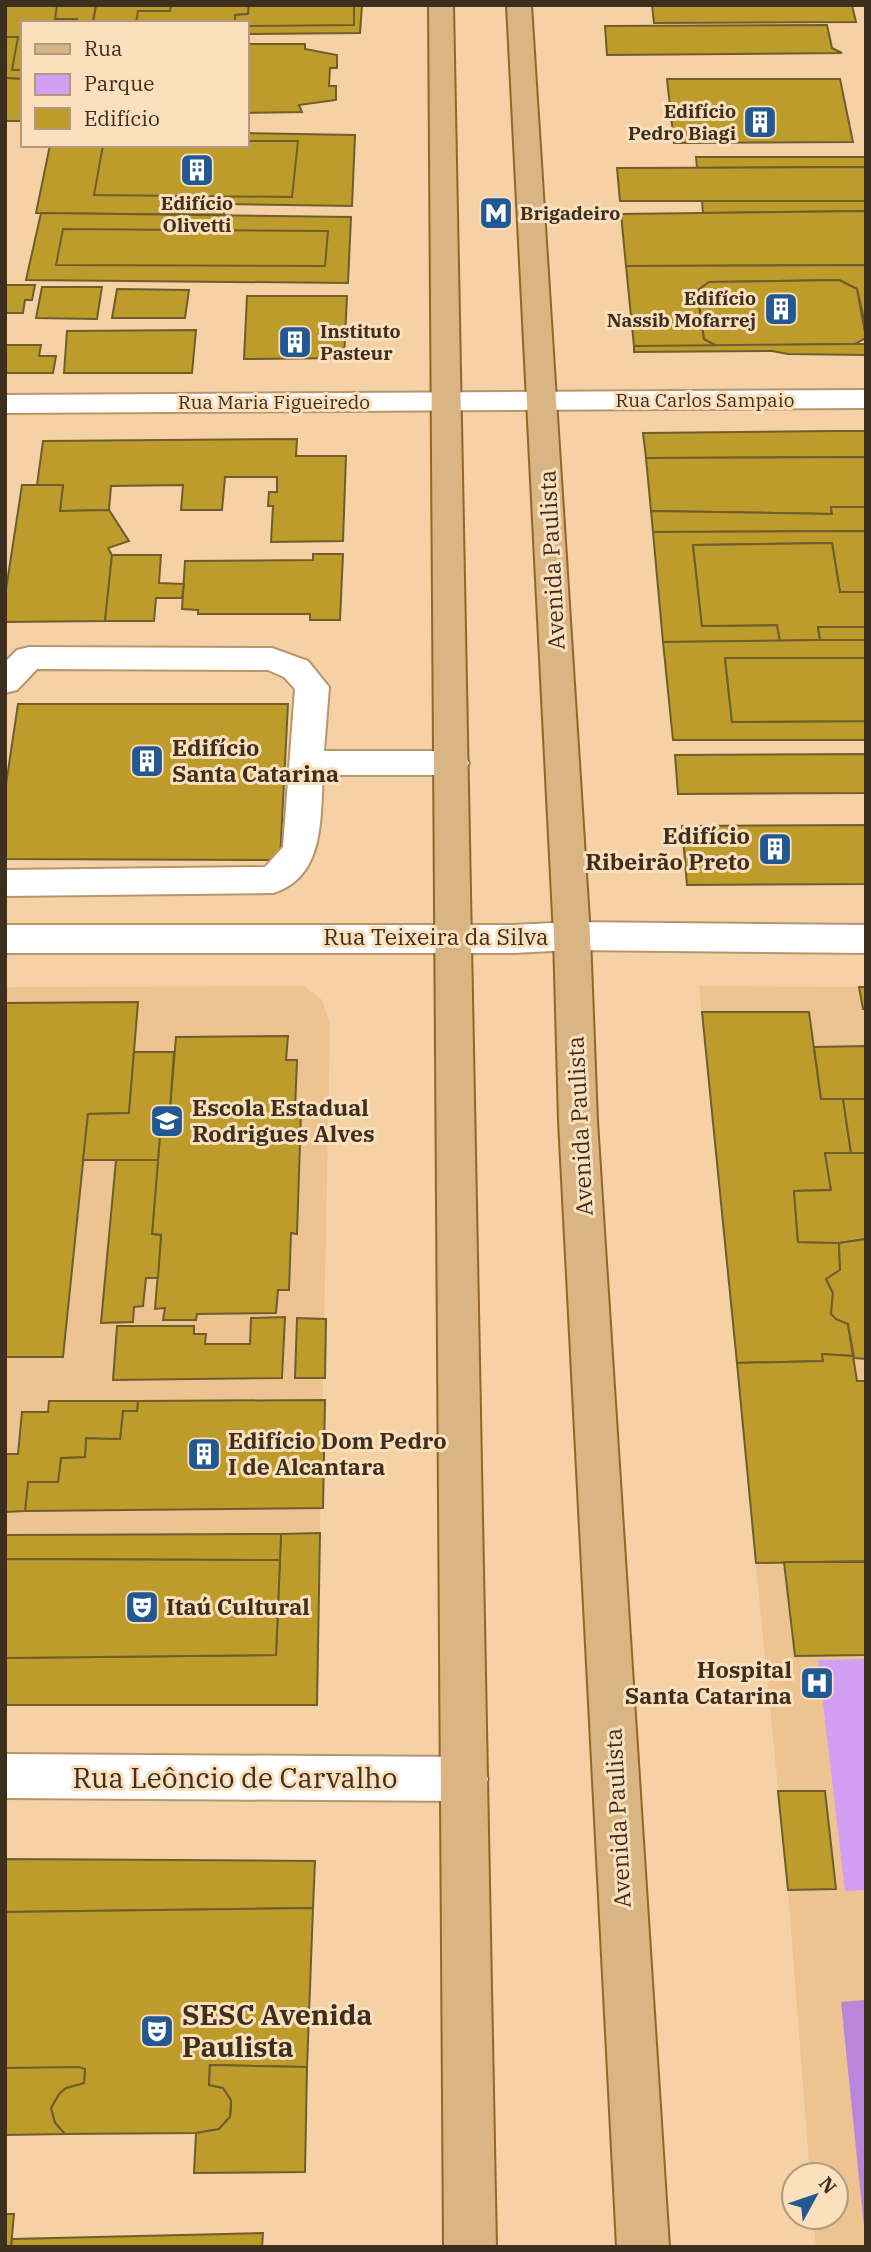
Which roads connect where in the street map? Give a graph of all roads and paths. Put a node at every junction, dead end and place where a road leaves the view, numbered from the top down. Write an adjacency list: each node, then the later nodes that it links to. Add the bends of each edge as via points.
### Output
1 (441, 5): 4 (main road)
2 (519, 5): 5 (main road, Avenida Paulista)
3 (866, 399): 5 (street, Rua Carlos Sampaio)
4 (447, 401): 5 (street, Rua Maria Figueiredo); 6 (street, Rua Maria Figueiredo); 9 (main road)
5 (543, 401): 11 (main road, Avenida Paulista)
6 (5, 404)
7 (5, 682): 8 (street, via 29,658 272,659 296,669 312,687)
8 (307, 763): 9 (street); 10 (street, via 300,849 273,880)
9 (452, 763): 13 (main road)
10 (5, 883)
11 (572, 936): 13 (street, Rua Teixeira da Silva); 14 (street, Rua Teixeira da Silva); 18 (main road, Avenida Paulista, via 579,1135)
12 (5, 939): 13 (street, Rua Teixeira da Silva)
13 (455, 939): 16 (main road)
14 (866, 939)
15 (18, 1776): 16 (street, Rua Leôncio de Carvalho)
16 (465, 1779): 17 (main road)
17 (470, 2247)
18 (643, 2247)

